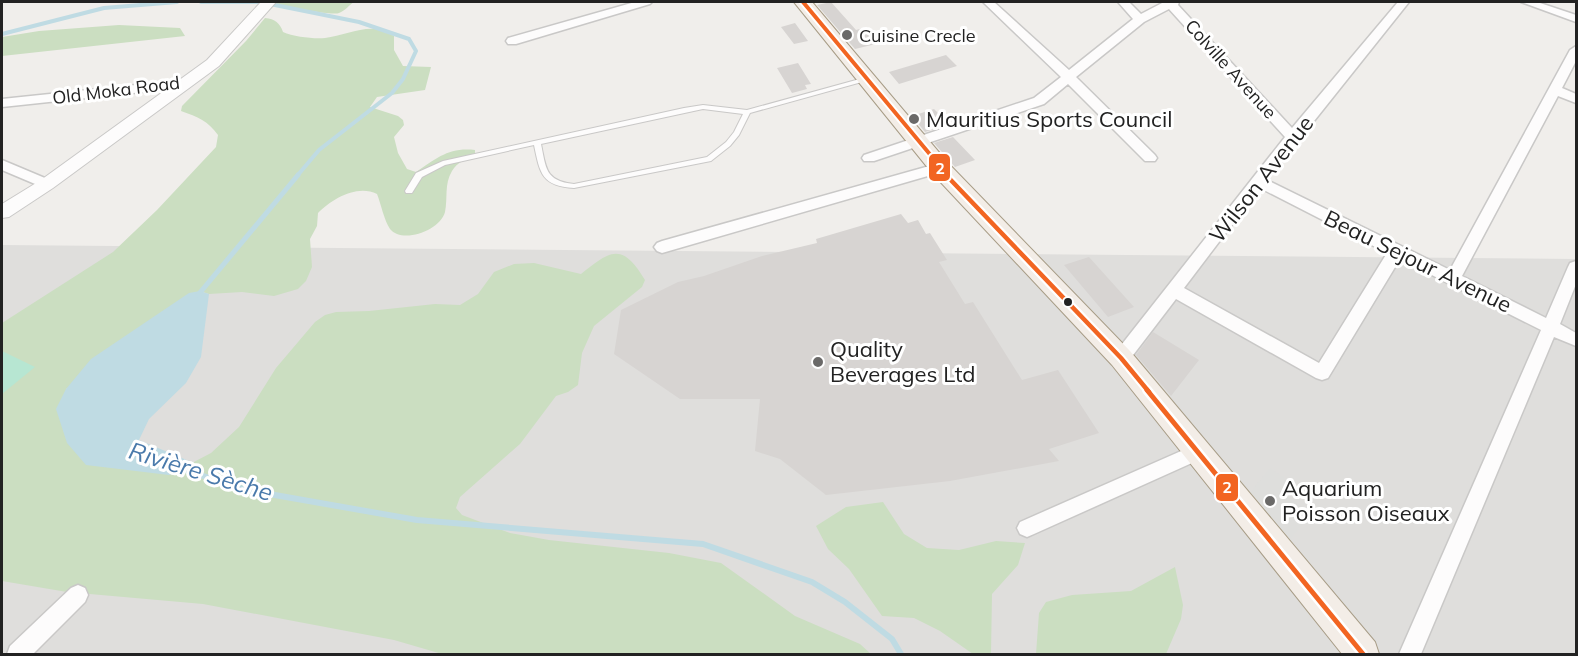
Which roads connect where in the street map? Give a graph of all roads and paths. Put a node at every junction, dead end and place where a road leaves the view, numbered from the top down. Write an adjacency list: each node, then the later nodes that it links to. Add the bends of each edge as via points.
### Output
1 (269, 2): 16 (street, Old Moka Road, via 213,63)
2 (646, 2): 12 (street)
3 (803, 2): 15 (main road)
4 (988, 2): 14 (street)
5 (1123, 2): 11 (street)
6 (1171, 2): 11 (street); 21 (street, Colville Avenue)
7 (1383, 2): 9 (street)
8 (1527, 2): 10 (street)
9 (1400, 7): 21 (street, Wilson Avenue)
10 (1576, 19)
11 (1140, 20): 14 (street)
12 (512, 41)
13 (1576, 50): 17 (street)
14 (1070, 78): 23 (street, via 1022,109); 25 (street)
15 (867, 79): 20 (lane); 23 (main road)
16 (184, 84): 19 (street, Old Moka Road); 29 (street)
17 (1554, 90): 18 (street); 35 (street)
18 (1576, 99)
19 (2, 103)
20 (747, 112): 22 (lane, via 694,108); 22 (lane, via 728,144 709,159 574,186 550,181)
21 (1292, 137): 28 (street, Wilson Avenue)
22 (537, 142): 30 (lane, via 443,163 419,175)
23 (919, 142): 24 (street); 27 (main road)
24 (869, 158)
25 (1150, 158)
26 (2, 165): 29 (street)
27 (940, 168): 32 (street); 39 (main road)
28 (1259, 182): 33 (street, Beau Sejour Avenue); 36 (street, Wilson Avenue)
29 (47, 184): 31 (street)
30 (409, 191)
31 (2, 212)
32 (662, 247)
33 (1397, 250): 35 (street, Beau Sejour Avenue); 36 (street, via 1322,373)
34 (1576, 267): 37 (street)
35 (1453, 278): 37 (street, Beau Sejour Avenue)
36 (1174, 290): 39 (street, Wilson Avenue)
37 (1552, 327): 38 (street, Beau Sejour Avenue); 45 (street)
38 (1576, 340)
39 (1121, 358): 40 (main road)
40 (1197, 452): 41 (street); 44 (main road)
41 (1028, 528)
42 (78, 595): 43 (street)
43 (18, 654)
44 (1363, 654)
45 (1410, 654)

